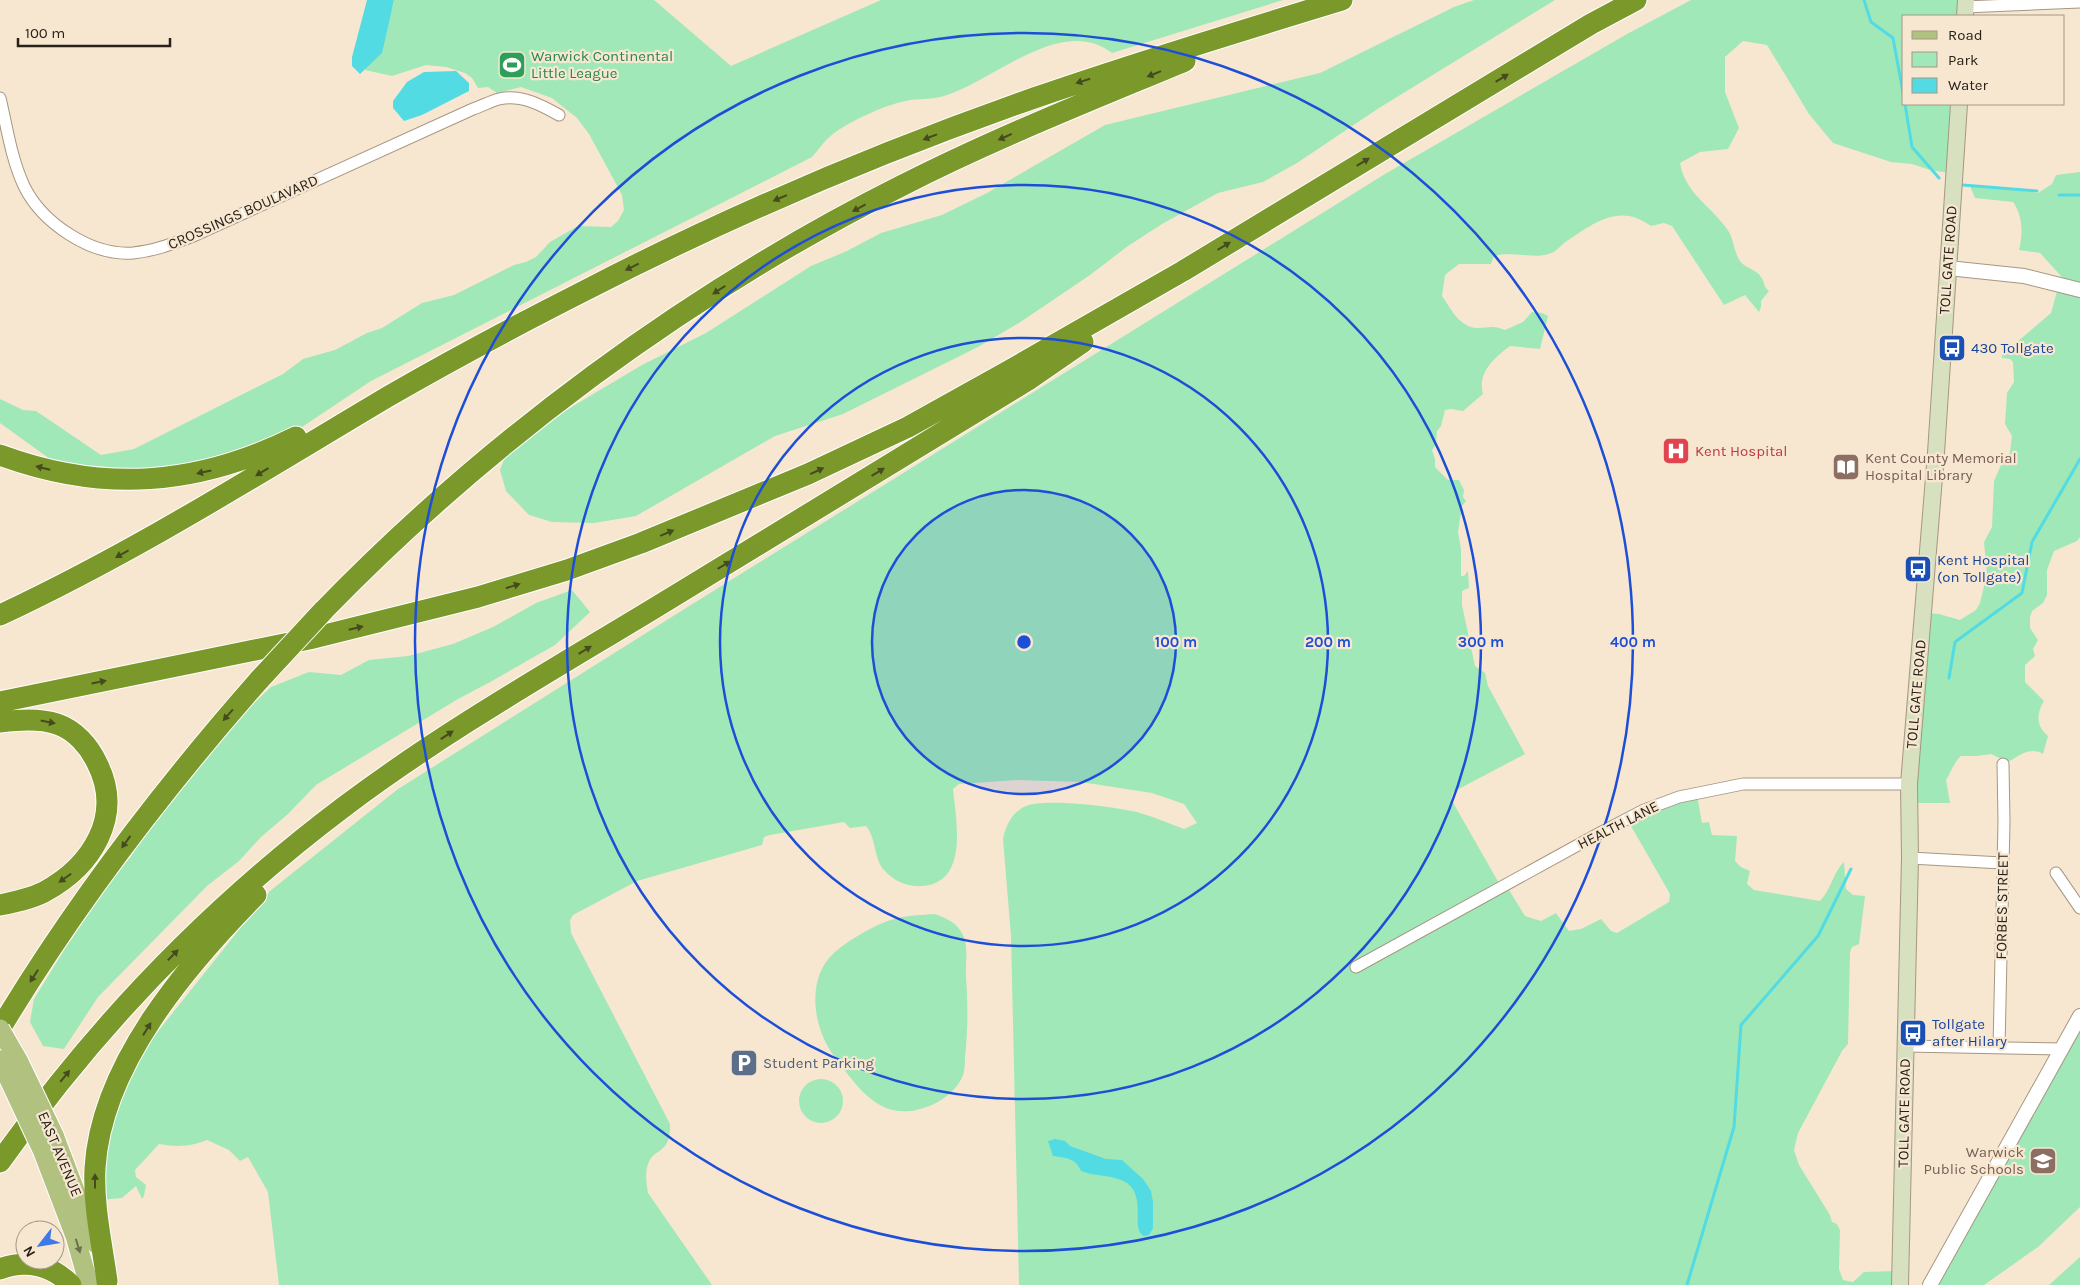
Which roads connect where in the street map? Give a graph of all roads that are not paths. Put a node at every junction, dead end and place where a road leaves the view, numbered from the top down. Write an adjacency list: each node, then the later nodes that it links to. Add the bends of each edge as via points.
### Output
1 (1342, 0): 5 (highway)
2 (1636, 0): 10 (highway, one-way to 2, via 1591,24)
3 (2080, 2): 4 (street)
4 (1965, 8)
5 (1313, 9): 12 (highway, one-way to 12, via 1066,87 858,166 654,256); 27 (highway, one-way to 27, bridge, via 1074,107 898,187 738,278 602,370 500,449 410,527 323,611 188,762 126,841)
6 (0, 98): 8 (street, CROSSINGS BOULAVARD, via 16,165 25,188 39,209 55,226 82,242 130,253 159,249 191,237 500,99 519,98)
7 (1959, 105): 9 (main road, TOLL GATE ROAD)
8 (559, 114)
9 (1948, 268): 11 (street, via 2024,276); 19 (main road, TOLL GATE ROAD)
10 (1183, 271): 15 (highway, one-way to 10, via 227,657 393,619 478,597 632,547 808,474 891,435 973,392); 17 (highway, one-way to 10, via 1028,380)
11 (2080, 290)
12 (455, 359): 13 (highway, one-way to 13, via 275,448 235,464 197,473 154,479 108,479 55,471); 14 (highway, one-way to 14, via 135,547)
13 (0, 455)
14 (0, 615)
15 (0, 702)
16 (0, 722): 23 (highway, one-way to 23, via 39,720 71,731 95,758 107,798 102,831 81,866 44,892)
17 (406, 762): 32 (highway, one-way to 17, via 82,1056 180,948 289,850); 34 (highway, one-way to 17, via 96,1205 97,1151 106,1114 139,1041 182,979 240,911 285,867)
18 (2003, 764): 21 (street, FORBES STREET)
19 (1909, 784): 20 (main road, TOLL GATE ROAD); 25 (street, HEALTH LANE, via 1743,784 1679,797 1644,810 1598,834)
20 (1910, 858): 21 (street); 28 (main road, TOLL GATE ROAD)
21 (2002, 863): 29 (street, FORBES STREET)
22 (2056, 873): 24 (street)
23 (0, 905)
24 (2080, 908)
25 (1356, 967)
26 (2080, 1016): 30 (street)
27 (0, 1029): 34 (main road, EAST AVENUE, bridge, via 54,1135 88,1223)
28 (1906, 1046): 29 (street); 36 (main road, TOLL GATE ROAD)
29 (1998, 1047): 30 (street)
30 (2062, 1049): 37 (street)
31 (0, 1060): 34 (main road, EAST AVENUE, one-way to 34, bridge, via 43,1152 75,1236)
32 (0, 1162)
33 (0, 1269): 35 (highway, via 20,1264 35,1265 57,1273)
34 (102, 1284)
35 (71, 1285)
36 (1900, 1285)
37 (1930, 1285)

